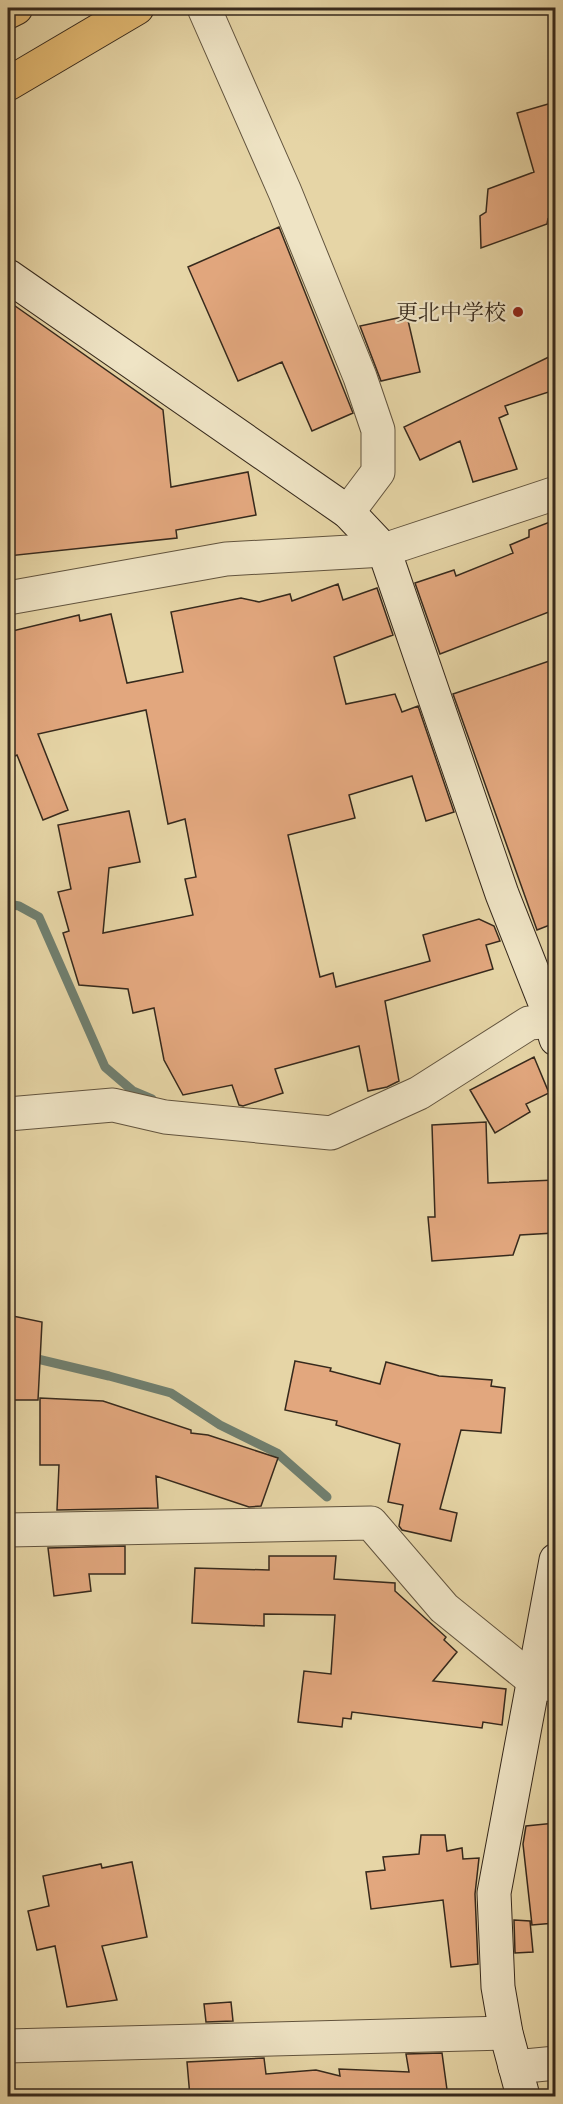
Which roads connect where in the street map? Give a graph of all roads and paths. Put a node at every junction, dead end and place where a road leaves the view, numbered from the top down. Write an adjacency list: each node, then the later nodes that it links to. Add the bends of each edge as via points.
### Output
1 (16, 8): 4 (highway)
2 (137, 8): 5 (highway)
3 (204, 8): 8 (street, via 285,192 378,430 378,472)
4 (8, 12)
5 (8, 84)
6 (8, 276): 8 (street)
7 (555, 493): 9 (street)
8 (348, 512): 9 (street)
9 (384, 550): 10 (street, via 226,559); 11 (street, via 502,894)
10 (8, 598)
11 (552, 1015): 12 (street, via 529,1023 419,1093 330,1133 165,1117 113,1105)
12 (8, 1114)
13 (8, 1530): 15 (street, via 371,1523 444,1608)
14 (555, 1560): 15 (street)
15 (544, 1683): 16 (street, via 494,1893 498,1987)
16 (506, 2033): 17 (street); 19 (street)
17 (8, 2046)
18 (555, 2063): 19 (street)
19 (519, 2082)

